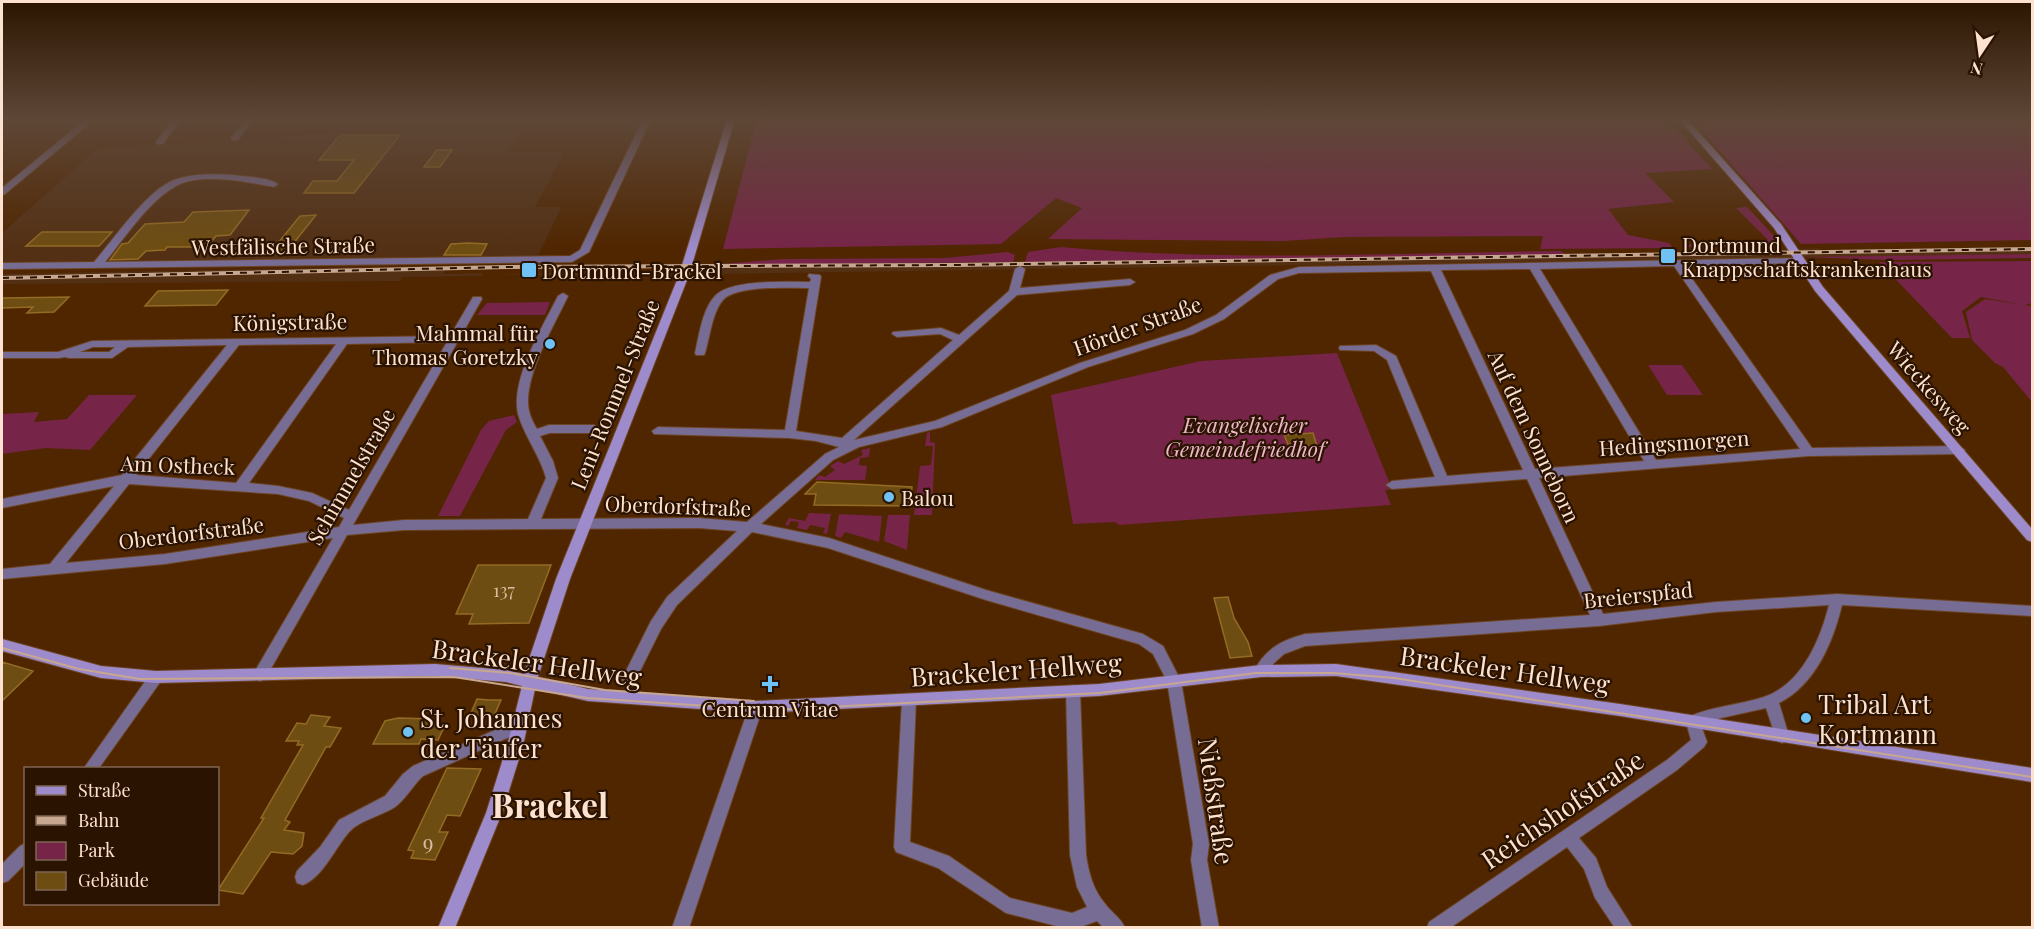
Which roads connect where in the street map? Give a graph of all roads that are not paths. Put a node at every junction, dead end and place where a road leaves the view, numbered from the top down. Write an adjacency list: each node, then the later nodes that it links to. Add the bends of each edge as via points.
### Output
1 (38, 162): 6 (street)
2 (626, 162): 10 (street, Westfälische Straße, via 584,252 565,260)
3 (718, 162): 41 (main road, Leni-Rommel-Straße, via 682,281)
4 (1721, 162): 7 (main road, Wieckesweg, via 1778,226)
5 (274, 184): 10 (street, via 229,178 177,182 165,189)
6 (2, 192)
7 (1799, 261): 8 (street, Hörder Straße); 31 (main road, Wieckesweg)
8 (1677, 264): 11 (street, Hörder Straße); 32 (street)
9 (2, 266): 10 (street, Westfälische Straße)
10 (96, 266)
11 (1533, 266): 12 (street, Hörder Straße); 33 (street)
12 (1435, 268): 30 (street, Hörder Straße, via 1281,273 1220,317 1189,332 1084,365 938,424); 34 (street, Auf dem Sonneborn)
13 (1020, 269): 15 (street)
14 (1130, 282): 15 (street)
15 (1014, 292): 20 (street)
16 (563, 296): 28 (street, via 537,353 523,399 524,414)
17 (477, 298): 19 (street, Schimmelstraße)
18 (897, 334): 20 (street, via 941,331)
19 (455, 339): 21 (street, Königstraße); 40 (street, Schimmelstraße)
20 (960, 339): 30 (street)
21 (344, 340): 22 (street, Königstraße); 37 (street)
22 (236, 342): 25 (street, Königstraße, via 126,343 112,355); 35 (street)
23 (1344, 348): 36 (street, via 1376,348 1392,358)
24 (700, 353): 29 (street, via 717,301 725,293 814,280)
25 (2, 356)
26 (594, 429): 28 (street, via 549,429)
27 (658, 431): 29 (street)
28 (535, 434): 42 (street, via 552,478)
29 (790, 434): 30 (street)
30 (847, 445): 43 (street, Hörder Straße)
31 (1959, 450): 32 (street, Hedingsmorgen); 45 (main road, Wieckesweg)
32 (1809, 452): 33 (street, Hedingsmorgen)
33 (1652, 464): 34 (street, Hedingsmorgen)
34 (1531, 472): 36 (street, Hedingsmorgen); 50 (street, Auf dem Sonneborn)
35 (126, 479): 37 (street, Am Ostheck); 39 (street, Am Ostheck); 46 (street)
36 (1443, 481): 38 (street, Hedingsmorgen)
37 (241, 485): 40 (street, Am Ostheck, via 312,496)
38 (1392, 485)
39 (2, 503)
40 (350, 516): 44 (street, Schimmelstraße)
41 (584, 524): 42 (street, Oberdorfstraße); 43 (street, Oberdorfstraße, via 699,523); 57 (main road, Leni-Rommel-Straße, via 540,643)
42 (532, 525): 44 (street, Oberdorfstraße, via 404,525)
43 (750, 527): 55 (street, Hörder Straße, via 672,601); 56 (street, Oberdorfstraße, via 829,543 987,595 1143,640 1158,650)
44 (340, 534): 46 (street, Oberdorfstraße, via 165,559); 53 (street, Schimmelstraße)
45 (2032, 537)
46 (55, 568): 47 (street, Oberdorfstraße)
47 (2, 574)
48 (1837, 599): 49 (street, Breierspfad); 50 (street, Breierspfad); 60 (street, via 1827,636 1806,672)
49 (2032, 611)
50 (1599, 620): 52 (street, Breierspfad, via 1305,640 1273,652)
51 (2, 645): 54 (main road, Brackeler Hellweg, via 101,672)
52 (1261, 671): 56 (main road, Brackeler Hellweg); 62 (main road, Brackeler Hellweg, via 1361,672)
53 (260, 675): 54 (main road, Brackeler Hellweg); 57 (main road, Brackeler Hellweg, via 435,670)
54 (156, 677): 65 (street)
55 (629, 679)
56 (1174, 681): 58 (main road, Brackeler Hellweg); 75 (street, Nießstraße)
57 (530, 682): 61 (main road, Brackeler Hellweg, via 588,695); 63 (main road, Leni-Rommel-Straße)
58 (1073, 691): 59 (main road, Brackeler Hellweg); 71 (street, via 1078,855 1082,880)
59 (909, 700): 61 (main road, Brackeler Hellweg); 71 (street, via 902,847 943,862 1006,905 1072,921)
60 (1771, 701): 62 (street, via 1711,713); 64 (street)
61 (756, 707): 73 (street)
62 (1693, 722): 64 (main road, Brackeler Hellweg); 67 (street, Reichshofstraße, via 1699,742 1669,768)
63 (520, 725): 70 (street, via 408,778 391,801 345,825); 72 (main road, Leni-Rommel-Straße, via 494,813)
64 (1782, 736): 66 (main road, Brackeler Hellweg)
65 (92, 767)
66 (2032, 775)
67 (1568, 836): 76 (street, Reichshofstraße); 77 (street, via 1590,864 1601,892)
68 (24, 852): 69 (street)
69 (2, 875)
70 (303, 877)
71 (1098, 912): 74 (street)
72 (446, 927)
73 (680, 927)
74 (1117, 927)
75 (1211, 927)
76 (1435, 927)
77 (1625, 927)

